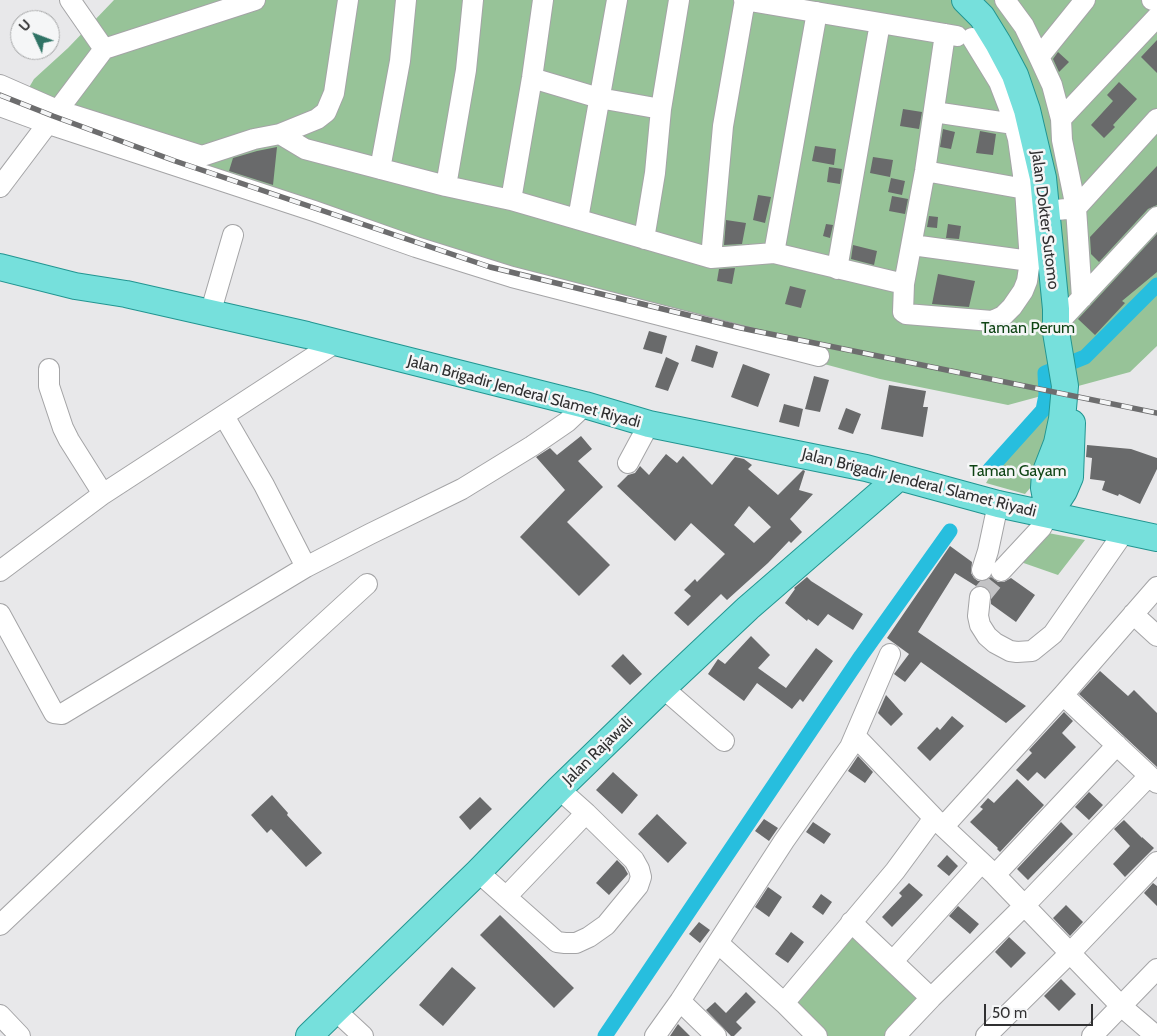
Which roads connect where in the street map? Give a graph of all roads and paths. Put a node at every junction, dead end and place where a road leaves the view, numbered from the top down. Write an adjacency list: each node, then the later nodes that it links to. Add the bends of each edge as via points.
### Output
1 (70, 0): 19 (street)
2 (348, 0): 31 (street, via 330,106 322,116)
3 (406, 0): 34 (street, via 400,61)
4 (474, 0): 36 (street, via 466,70)
5 (543, 0): 21 (street)
6 (617, 0): 23 (street)
7 (679, 0): 25 (street)
8 (745, 0): 14 (street); 48 (street, via 724,126)
9 (1005, 0): 20 (street, via 1024,26)
10 (1085, 0): 20 (street)
11 (1152, 0): 12 (street)
12 (1157, 1)
13 (242, 2): 19 (street)
14 (817, 12): 17 (street); 47 (street)
15 (980, 14): 18 (street); 30 (street); 33 (main road, Jalan Dokter Sutomo, via 1015,75)
16 (1157, 17): 28 (street)
17 (880, 23): 18 (street); 51 (street)
18 (945, 34): 26 (street)
19 (104, 49): 27 (street)
20 (1039, 57): 28 (street, via 1052,85)
21 (532, 78): 23 (street); 39 (street)
22 (0, 85): 27 (street)
23 (599, 98): 25 (street); 43 (street)
24 (0, 106): 27 (street)
25 (661, 109): 45 (street)
26 (934, 112): 30 (street); 35 (street)
27 (53, 117): 31 (street, via 202,156); 37 (street); 57 (street, via 314,212 512,277)
28 (1061, 119): 32 (street)
29 (1157, 119): 40 (street)
30 (1014, 124): 38 (street)
31 (280, 134): 34 (street, via 305,149)
32 (1062, 140): 33 (street); 40 (street)
33 (1037, 149): 41 (main road, Jalan Dokter Sutomo)
34 (380, 169): 36 (street)
35 (925, 171): 38 (street); 46 (street)
36 (446, 186): 39 (street)
37 (0, 187)
38 (1025, 189): 49 (street)
39 (511, 200): 43 (street)
40 (1076, 208): 41 (street); 53 (street)
41 (1047, 211): 55 (main road, Jalan Dokter Sutomo)
42 (1157, 217): 53 (street)
43 (578, 220): 45 (street)
44 (233, 235): 54 (street)
45 (644, 239): 48 (street)
46 (912, 245): 49 (street); 52 (street)
47 (774, 253): 48 (street); 51 (street)
48 (711, 258)
49 (1030, 261): 52 (street, via 1023,291 1003,316 992,321 906,314 903,312)
50 (0, 267): 54 (main road, Jalan Brigadir Jenderal Slamet Riyadi)
51 (837, 269): 52 (street)
52 (904, 284)
53 (1082, 298): 55 (street)
54 (210, 314): 56 (main road, Jalan Brigadir Jenderal Slamet Riyadi)
55 (1059, 322): 63 (main road, Jalan Dokter Sutomo, via 1069,386 1057,443)
56 (335, 343): 59 (main road, Jalan Brigadir Jenderal Slamet Riyadi); 60 (street)
57 (819, 356)
58 (49, 369): 65 (street, via 49,386 63,428)
59 (585, 405): 61 (main road, Jalan Brigadir Jenderal Slamet Riyadi); 71 (street, via 532,446 462,489)
60 (224, 416): 65 (street); 71 (street)
61 (649, 424): 62 (street); 64 (main road, Jalan Brigadir Jenderal Slamet Riyadi, via 818,457)
62 (628, 463)
63 (1057, 476): 66 (main road); 67 (main road, Jalan Dokter Sutomo, via 1044,488); 68 (main road, via 1074,491)
64 (898, 478): 66 (main road, Jalan Brigadir Jenderal Slamet Riyadi); 80 (main road, Jalan Rajawali)
65 (102, 494): 72 (street)
66 (1009, 507): 67 (main road, Jalan Brigadir Jenderal Slamet Riyadi); 75 (street)
67 (1049, 514): 68 (main road, Jalan Brigadir Jenderal Slamet Riyadi); 75 (street, via 1041,528)
68 (1095, 526): 69 (main road, Jalan Brigadir Jenderal Slamet Riyadi)
69 (1124, 532): 70 (main road, Jalan Brigadir Jenderal Slamet Riyadi); 75 (street, via 1053,634 1032,650 1010,651 987,636 980,625)
70 (1157, 538)
71 (306, 567): 76 (street, via 62,714 54,713)
72 (0, 571)
73 (366, 584): 95 (street)
74 (1157, 587): 77 (street)
75 (983, 588)
76 (0, 614)
77 (1133, 614): 78 (street); 81 (street)
78 (1157, 636)
79 (890, 654): 82 (street)
80 (663, 688): 83 (street); 86 (main road, Jalan Rajawali)
81 (1063, 695): 84 (street); 88 (street)
82 (855, 736): 88 (street); 96 (street)
83 (724, 741)
84 (1117, 745): 85 (street); 90 (street)
85 (1153, 780): 93 (street)
86 (558, 789): 87 (street); 91 (main road, Jalan Rajawali)
87 (586, 813): 92 (street); 92 (street, via 634,860 641,877 638,886 606,925 576,943 557,942)
88 (939, 822): 90 (street); 94 (street)
89 (1157, 862): 97 (street)
90 (988, 869): 93 (street); 98 (street)
91 (478, 872): 92 (street); 104 (main road, Jalan Rajawali)
92 (506, 897)
93 (1024, 906): 97 (street); 100 (street)
94 (851, 922): 98 (street); 102 (street)
95 (0, 925)
96 (718, 943): 101 (street); 102 (street)
97 (1070, 953): 103 (street); 113 (street)
98 (893, 961): 100 (street)
99 (1157, 970): 103 (street)
100 (931, 998): 112 (street)
101 (680, 1001): 109 (street); 110 (street)
102 (784, 1003): 111 (street)
103 (1121, 1006): 114 (street); 115 (street)
104 (335, 1010): 107 (main road, Jalan Rajawali); 108 (street)
105 (0, 1014): 106 (street)
106 (20, 1036)
107 (309, 1036)
108 (363, 1036)
109 (655, 1036)
110 (716, 1036)
111 (817, 1036)
112 (895, 1036)
113 (986, 1036)
114 (1092, 1036)
115 (1156, 1036)

